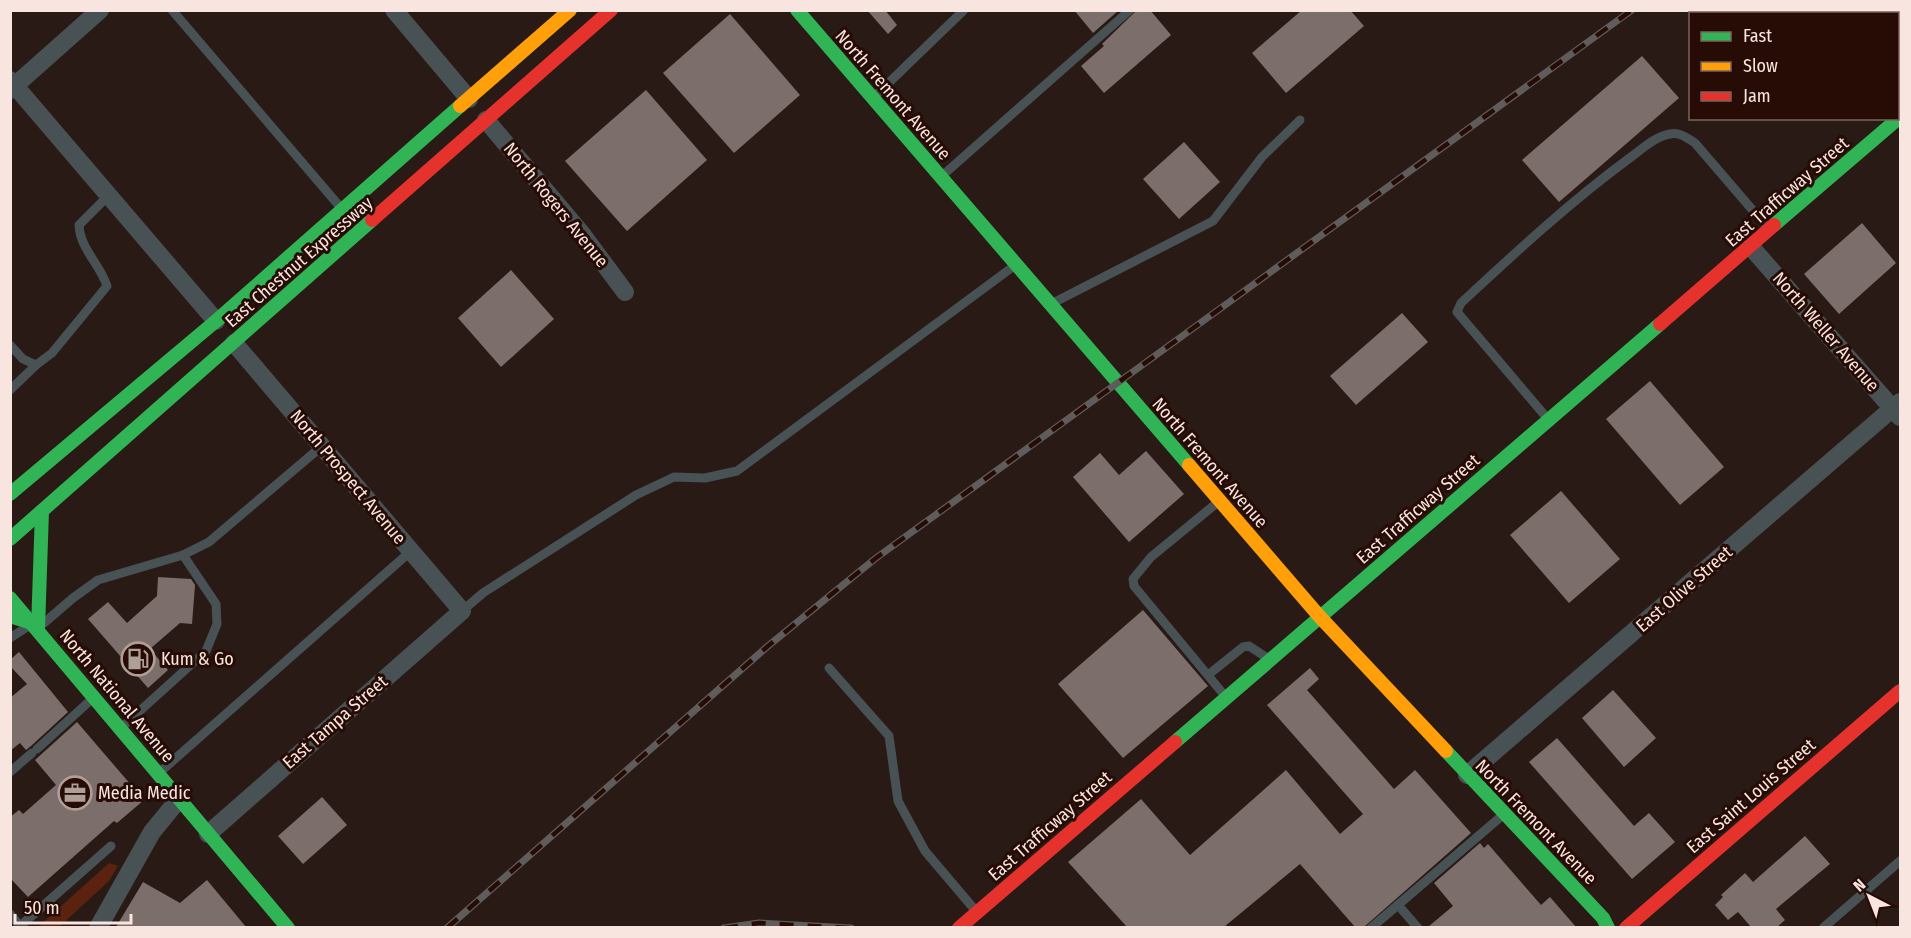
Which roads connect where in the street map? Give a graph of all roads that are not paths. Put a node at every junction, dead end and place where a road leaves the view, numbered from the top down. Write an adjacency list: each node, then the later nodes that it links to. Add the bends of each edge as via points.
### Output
1 (100, 10): 9 (street)
2 (172, 10): 17 (lane)
3 (394, 10): 10 (street)
4 (570, 10): 10 (main road, East Chestnut Expressway)
5 (611, 10): 12 (main road, East Chestnut Expressway)
6 (797, 10): 11 (main road, North Fremont Avenue)
7 (964, 10): 11 (lane)
8 (1130, 10): 15 (lane)
9 (12, 85): 16 (street)
10 (469, 99): 17 (main road, East Chestnut Expressway)
11 (872, 99): 15 (main road, North Fremont Avenue)
12 (486, 120): 21 (street, North Rogers Avenue, via 582,234); 24 (main road, East Chestnut Expressway)
13 (1300, 120): 22 (lane, via 1262,158 1213,221)
14 (1897, 120): 18 (main road, East Trafficway Street)
15 (940, 177): 20 (main road, North Fremont Avenue)
16 (109, 195): 23 (street); 26 (lane, via 79,225 80,239 102,270 107,286 52,353)
17 (342, 210): 23 (main road, East Chestnut Expressway)
18 (1770, 230): 19 (main road, East Trafficway Street); 29 (lane, via 1695,143 1682,134 1670,134 1618,167 1530,239 1461,303 1457,312)
19 (1751, 247): 28 (street, North Weller Avenue); 29 (main road, East Trafficway Street)
20 (1016, 265): 22 (main road, North Fremont Avenue); 40 (lane, via 737,471 705,478 674,477 636,495 483,593)
21 (625, 292)
22 (1050, 304): 34 (main road, North Fremont Avenue)
23 (216, 321): 31 (main road, East Chestnut Expressway)
24 (234, 343): 30 (street, North Prospect Avenue); 35 (main road, East Chestnut Expressway)
25 (10, 345): 26 (lane, via 23,359)
26 (36, 365): 27 (lane)
27 (10, 390)
28 (1898, 409): 54 (street, East Olive Street)
29 (1549, 420): 42 (main road, East Trafficway Street)
30 (322, 446): 37 (street, North Prospect Avenue); 38 (lane, via 209,542)
31 (35, 473): 32 (main road); 33 (main road, East Chestnut Expressway)
32 (10, 477)
33 (10, 494)
34 (1219, 500): 42 (main road, North Fremont Avenue); 47 (lane, via 1151,557 1133,579 1134,586)
35 (42, 511): 36 (main road, East Chestnut Expressway); 43 (main road)
36 (10, 539)
37 (411, 551): 40 (street, North Prospect Avenue); 53 (lane)
38 (183, 555): 43 (lane, via 98,580); 51 (lane, via 216,604 217,624 206,651)
39 (10, 598): 43 (main road, North National Avenue)
40 (462, 611): 57 (street, East Tampa Street)
41 (10, 616): 43 (main road)
42 (1320, 617): 45 (main road, East Trafficway Street); 54 (main road, North Fremont Avenue)
43 (35, 626): 44 (lane); 49 (main road, North National Avenue)
44 (10, 638)
45 (1270, 660): 47 (lane, via 1249,646 1243,647); 50 (main road, East Trafficway Street)
46 (829, 668): 61 (lane, via 889,736 898,801 925,851)
47 (1208, 675): 50 (lane)
48 (1900, 691): 70 (main road, East Saint Louis Street)
49 (94, 698): 51 (main road, North National Avenue); 52 (lane)
50 (1227, 698): 61 (main road, East Trafficway Street)
51 (120, 729): 53 (main road, North National Avenue)
52 (10, 772)
53 (158, 774): 55 (main road, North National Avenue)
54 (1467, 775): 56 (main road, North Fremont Avenue)
55 (179, 799): 57 (main road, North National Avenue); 64 (street, via 152,832)
56 (1504, 814): 60 (lane); 69 (main road, North Fremont Avenue)
57 (208, 834): 65 (main road, North National Avenue)
58 (111, 846): 63 (lane)
59 (1900, 861): 71 (lane)
60 (1398, 905): 67 (lane); 68 (lane)
61 (977, 912): 66 (main road, East Trafficway Street)
62 (10, 914): 63 (lane)
63 (19, 927)
64 (98, 927)
65 (288, 927)
66 (959, 927)
67 (1371, 927)
68 (1418, 927)
69 (1608, 927)
70 (1626, 927)
71 (1823, 927)

